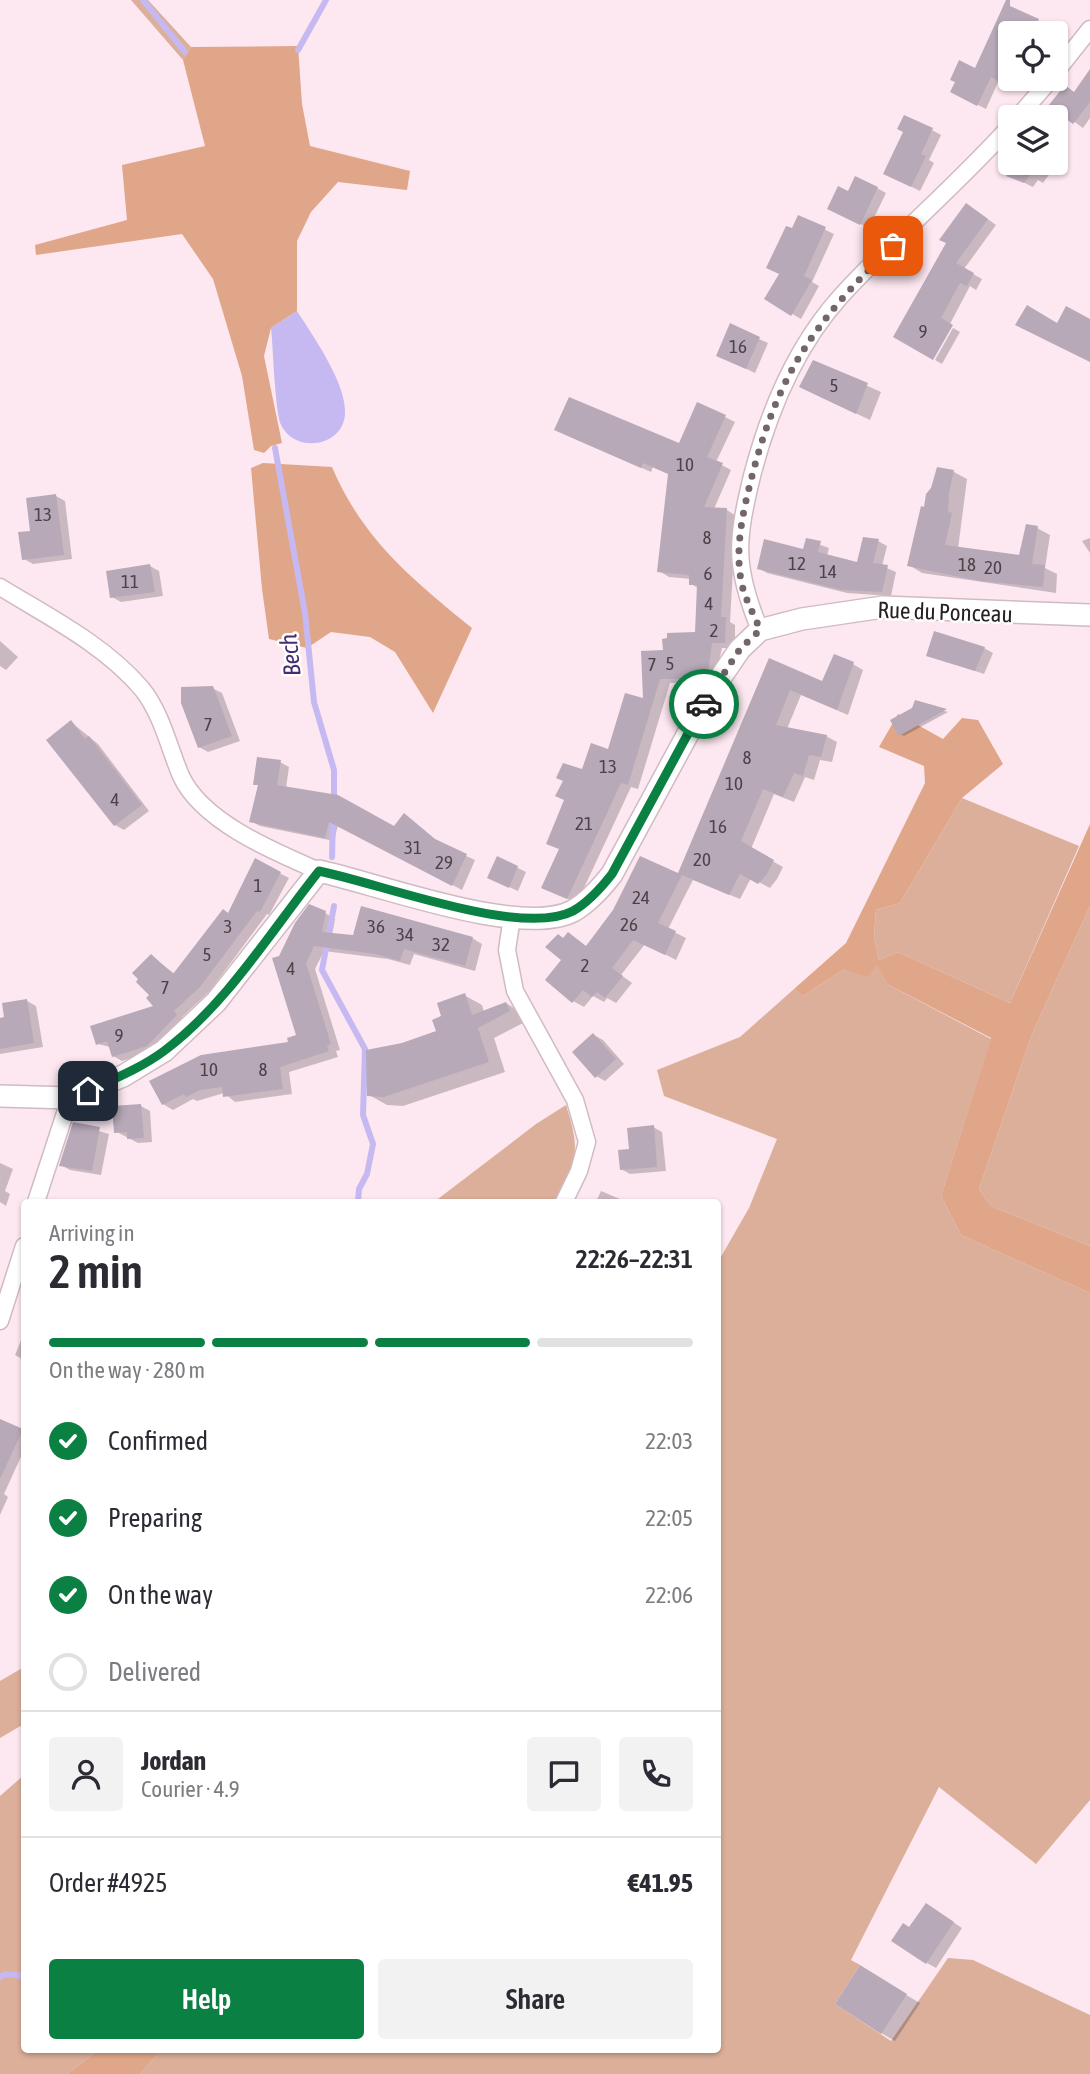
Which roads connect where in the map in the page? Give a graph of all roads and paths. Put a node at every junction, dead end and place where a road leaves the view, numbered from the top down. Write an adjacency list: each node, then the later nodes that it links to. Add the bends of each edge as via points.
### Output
1 (1090, 29): 2 (street)
2 (1068, 57)
3 (1041, 91): 4 (street)
4 (1028, 105)
5 (998, 139): 8 (street, via 840,298 787,376 764,430 741,529 741,581)
6 (0, 587): 9 (street, via 113,659 144,691 165,730 182,779 206,809 269,849)
7 (1090, 615): 8 (street, Rue du Ponceau, via 883,607)
8 (760, 630): 10 (street, via 740,649 710,693 598,892 572,912 550,918)
9 (319, 871): 10 (street, via 487,915); 12 (street, via 194,1025 133,1070)
10 (512, 917): 14 (street, via 507,950 514,991 575,1100 587,1142)
11 (0, 1096): 12 (street)
12 (70, 1098): 13 (street)
13 (37, 1199)
14 (565, 1199)
15 (21, 1255): 16 (street)
16 (0, 1321)

